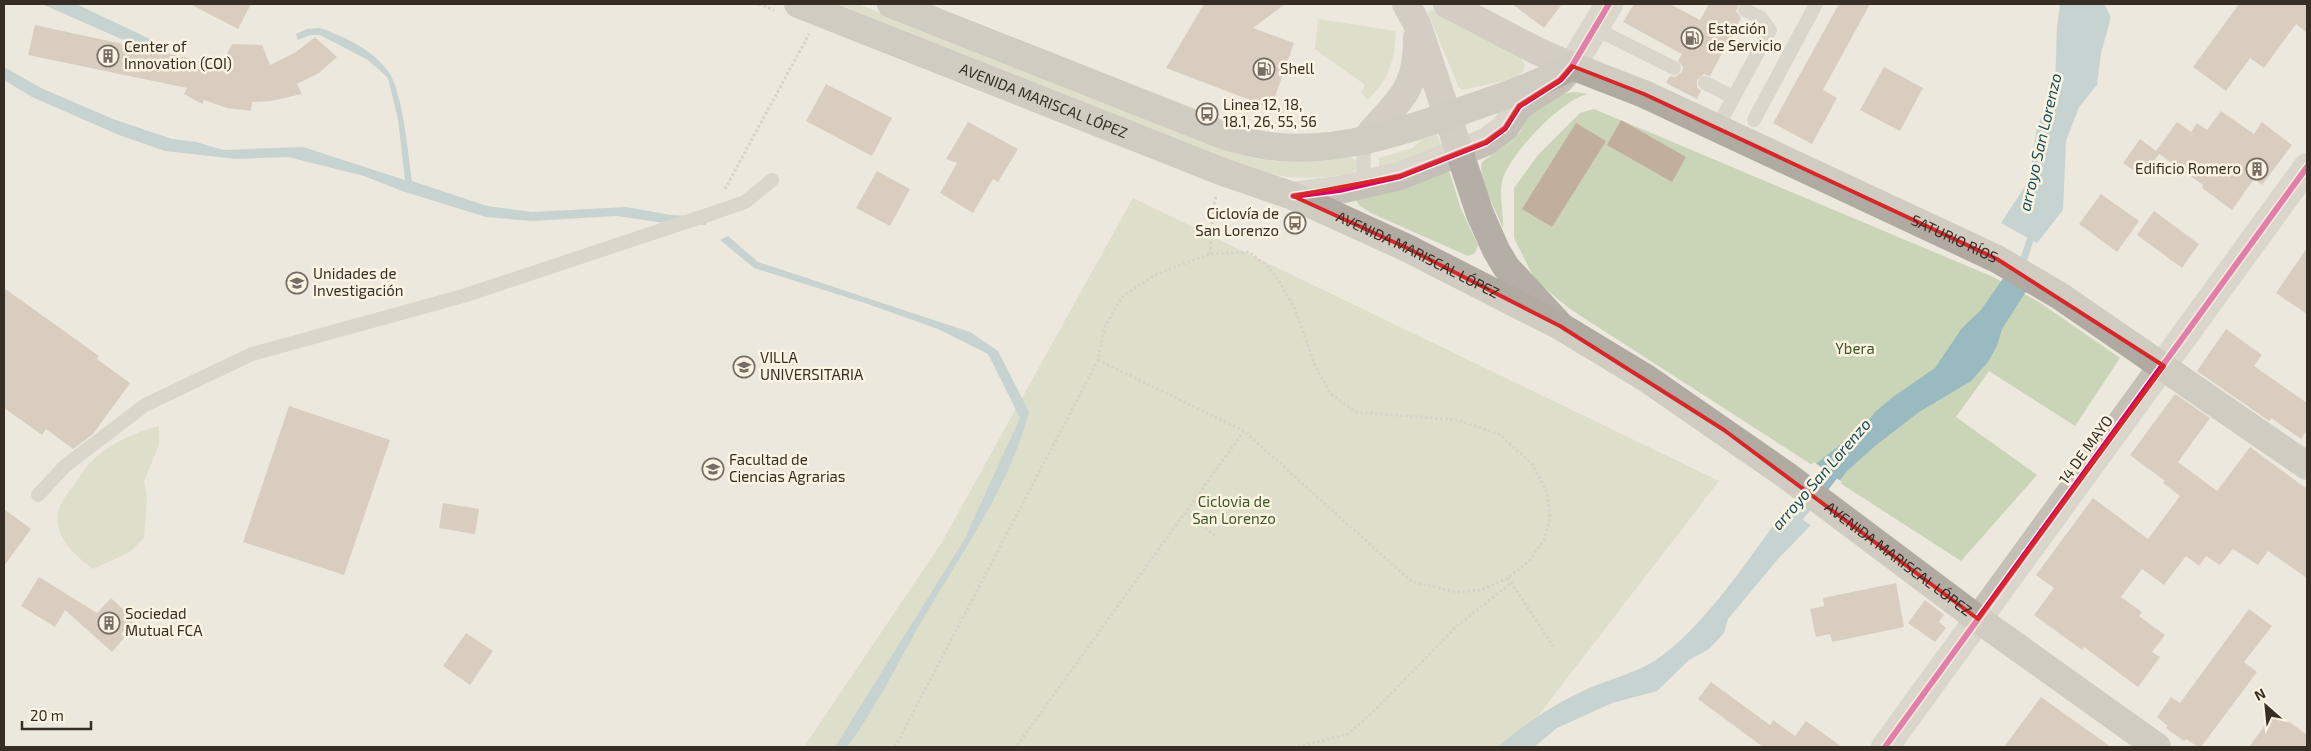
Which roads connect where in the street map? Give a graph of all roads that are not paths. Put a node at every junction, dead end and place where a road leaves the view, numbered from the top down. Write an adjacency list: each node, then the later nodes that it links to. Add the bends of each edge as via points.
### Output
1 (891, 4): 16 (highway, via 1225,136 1269,146 1304,147)
2 (1447, 4): 9 (main road, via 1537,52)
3 (1609, 4): 8 (street)
4 (1816, 4): 14 (lane)
5 (787, 8): 21 (highway, AVENIDA MARISCAL LÓPEZ)
6 (1745, 10): 12 (lane, via 1760,17 1770,30)
7 (1412, 14): 13 (main road); 16 (main road, via 1417,62 1407,90 1396,107 1380,120)
8 (1594, 28): 9 (street); 10 (lane)
9 (1572, 66): 13 (highway, via 1525,88); 15 (highway, SATURIO RÍOS, via 1644,94); 17 (street, via 1560,80 1519,106 1500,134)
10 (1674, 68)
11 (1706, 83): 12 (lane)
12 (1733, 97): 15 (lane)
13 (1448, 116): 16 (highway); 17 (main road)
14 (1754, 120)
15 (1717, 128): 23 (highway, SATURIO RÍOS, via 1997,259 2060,296)
16 (1364, 141): 20 (lane)
17 (1460, 153): 20 (street, via 1400,176); 22 (main road, via 1496,250 1506,267)
18 (2307, 167): 23 (street, 14 DE MAYO)
19 (772, 180): 25 (lane, via 745,202 713,213 463,296 252,354 145,405 65,466)
20 (1364, 184): 21 (street)
21 (1293, 196): 22 (highway, AVENIDA MARISCAL LÓPEZ, via 1408,248)
22 (1560, 326): 26 (highway, AVENIDA MARISCAL LÓPEZ, via 1654,383 1786,474)
23 (2164, 366): 24 (highway, SATURIO RÍOS); 26 (street, 14 DE MAYO)
24 (2307, 466)
25 (38, 495)
26 (1978, 619): 27 (street, 14 DE MAYO); 28 (highway, AVENIDA MARISCAL LÓPEZ)
27 (1885, 747)
28 (2157, 747)

